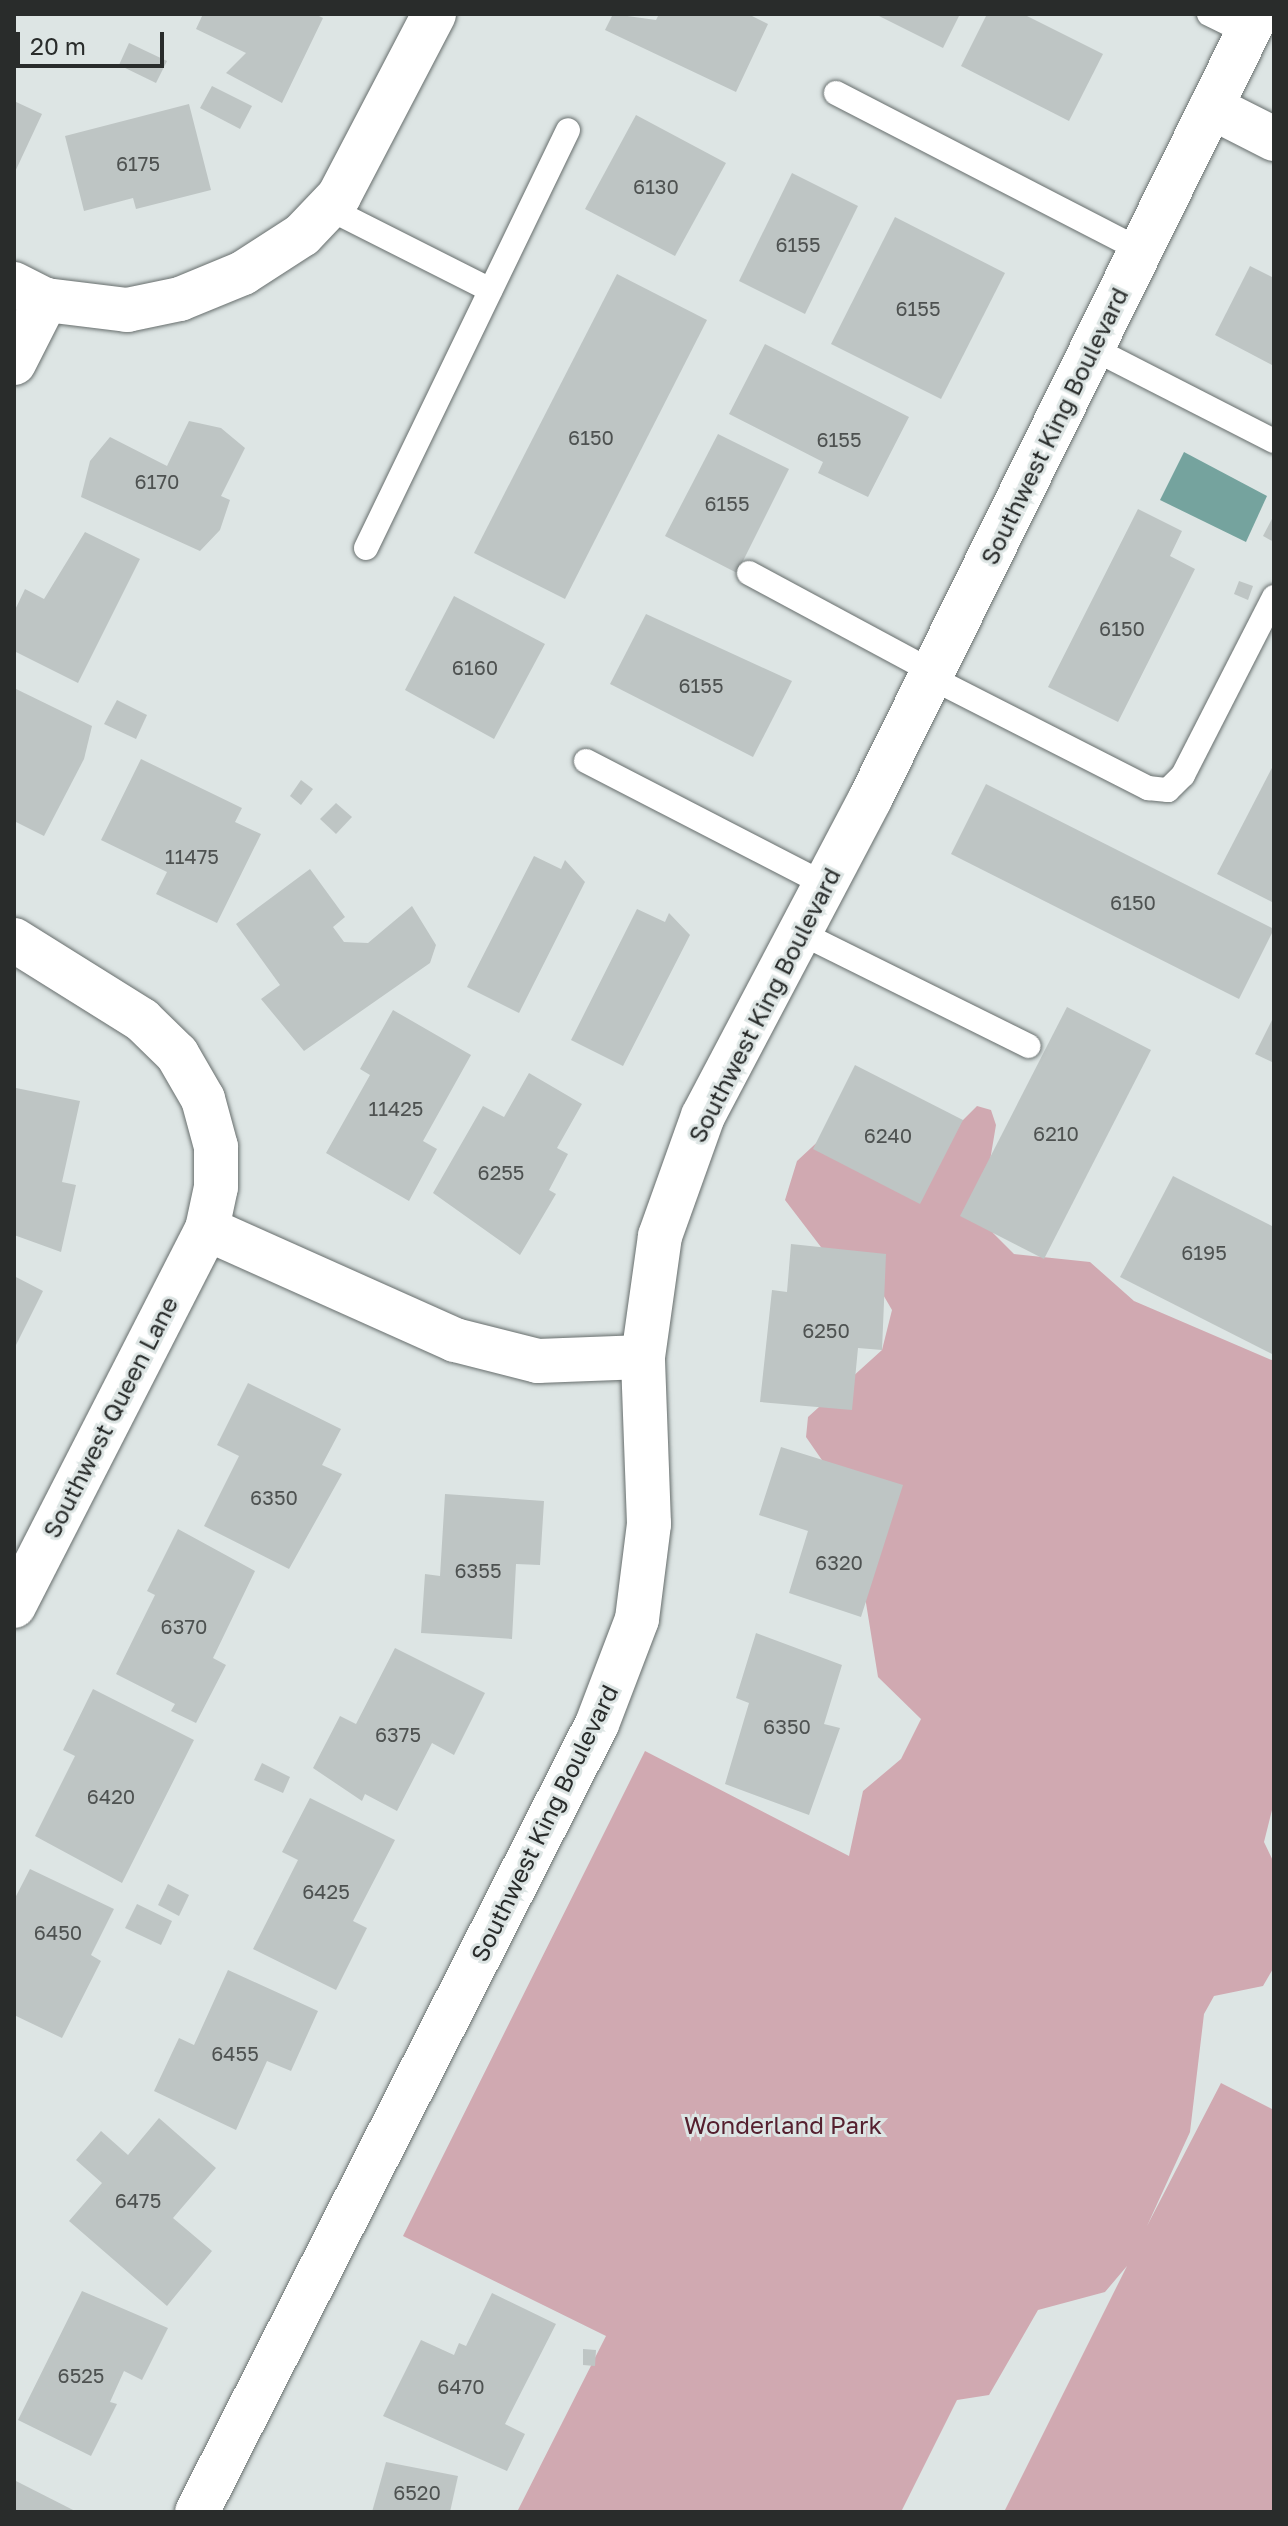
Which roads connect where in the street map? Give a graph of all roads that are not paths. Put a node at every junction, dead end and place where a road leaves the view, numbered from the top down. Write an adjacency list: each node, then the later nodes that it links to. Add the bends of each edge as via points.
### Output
1 (434, 14): 8 (street)
2 (1209, 14): 3 (lane)
3 (1252, 24): 5 (street, Southwest King Boulevard)
4 (836, 93): 9 (lane)
5 (1211, 107): 7 (street); 9 (street, Southwest King Boulevard)
6 (568, 130): 10 (lane)
7 (1274, 139)
8 (328, 208): 10 (lane); 11 (street, via 302,235 243,273 180,299 127,310)
9 (1140, 250): 12 (street, Southwest King Boulevard)
10 (490, 290): 15 (lane)
11 (30, 292): 13 (street)
12 (1092, 348): 14 (lane); 18 (street, Southwest King Boulevard)
13 (14, 363)
14 (1274, 441)
15 (366, 548)
16 (749, 573): 18 (lane)
17 (1274, 597): 18 (lane, via 1183,775 1168,790 1148,788)
18 (932, 674): 20 (street, Southwest King Boulevard)
19 (586, 761): 20 (lane)
20 (826, 885): 21 (street, Southwest King Boulevard)
21 (801, 933): 23 (lane); 25 (street, Southwest King Boulevard, via 703,1116 660,1236)
22 (14, 940): 24 (street, Southwest Queen Lane, via 142,1020 177,1054 203,1099 216,1147 216,1187)
23 (1029, 1046)
24 (207, 1229): 25 (street, via 455,1340 538,1361); 26 (street, Southwest Queen Lane)
25 (643, 1357): 27 (street, Southwest King Boulevard, via 649,1524 637,1619 597,1724)
26 (14, 1606)
27 (197, 2512)

